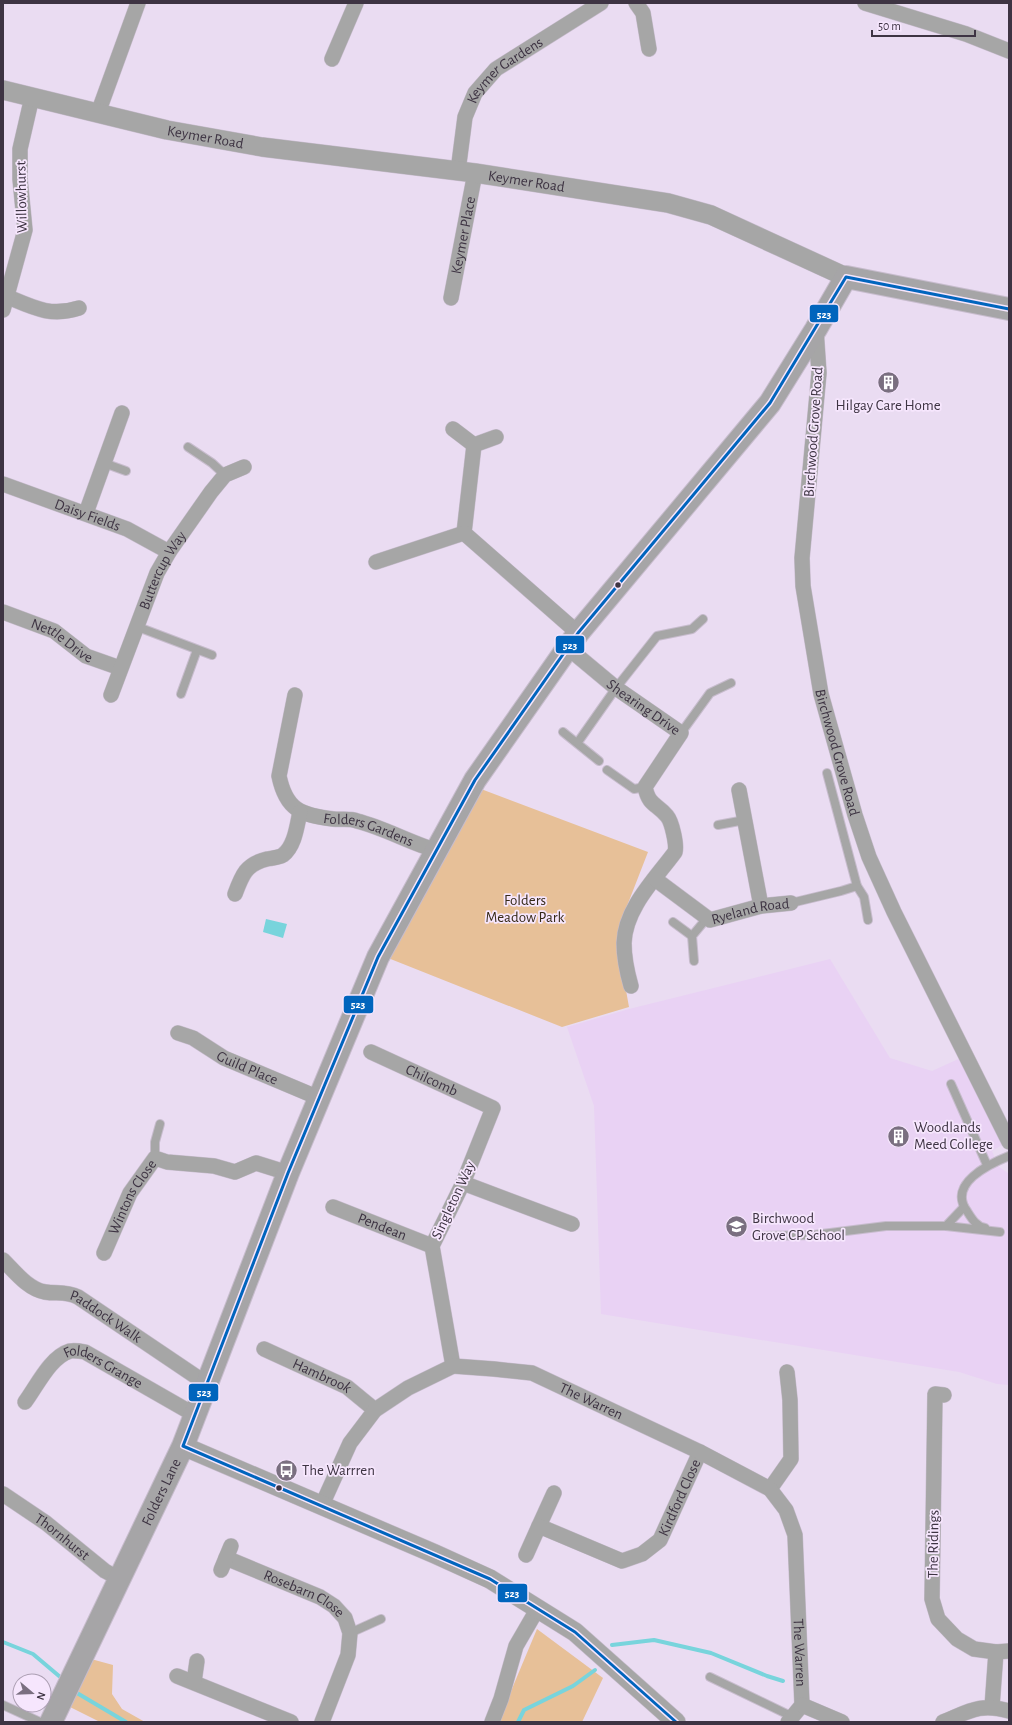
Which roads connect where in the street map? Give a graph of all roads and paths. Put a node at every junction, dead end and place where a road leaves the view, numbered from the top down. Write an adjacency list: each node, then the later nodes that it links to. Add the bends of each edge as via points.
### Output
1 (138, 3): 11 (street)
2 (356, 3): 8 (street)
3 (601, 3): 12 (street, Keymer Gardens, via 496,68 475,93 465,117)
4 (636, 3): 6 (street, via 643,13)
5 (865, 3): 7 (street, via 966,34)
6 (649, 49)
7 (1009, 51)
8 (332, 59)
9 (3, 90): 10 (street, Keymer Road)
10 (32, 97): 11 (street, Keymer Road); 15 (street, Willowhurst, via 20,149 25,230)
11 (98, 114): 12 (street, Keymer Road, via 167,130 262,147)
12 (467, 172): 13 (street, Keymer Road, via 668,204 711,216); 14 (street, Keymer Place)
13 (846, 276): 17 (main road, Keymer Road); 18 (main road, Folders Lane)
14 (450, 298)
15 (5, 304): 16 (street, Willowhurst, via 39,311 67,312)
16 (79, 308)
17 (1009, 309)
18 (816, 329): 36 (main road, Folders Lane, via 770,403); 74 (street, Birchwood Grove Road, via 819,373 802,558 803,586 821,694 869,857)
19 (122, 413): 24 (street)
20 (453, 430): 22 (street)
21 (496, 437): 22 (street)
22 (474, 445): 30 (street)
23 (188, 447): 27 (lane)
24 (104, 463): 26 (lane); 29 (street)
25 (244, 467): 27 (street, Buttercup Way)
26 (126, 471)
27 (225, 475): 31 (street, Buttercup Way)
28 (3, 484): 29 (street, Daisy Fields)
29 (86, 513): 31 (street, Daisy Fields, via 127,529)
30 (464, 533): 32 (street); 36 (street, Shearing Drive)
31 (169, 552): 35 (street, Buttercup Way, via 157,573)
32 (376, 562)
33 (3, 612): 39 (street, Nettle Drive, via 54,631 86,656)
34 (703, 619): 41 (lane, via 692,629 657,636)
35 (138, 626): 37 (lane); 39 (street, Buttercup Way)
36 (573, 641): 41 (street, Shearing Drive); 56 (main road, Folders Lane, via 475,780)
37 (197, 650): 38 (lane); 42 (lane)
38 (212, 655)
39 (120, 668): 43 (street, Buttercup Way)
40 (731, 684): 46 (lane, via 710,693)
41 (616, 688): 46 (street, Shearing Drive); 47 (lane)
42 (181, 694)
43 (111, 695)
44 (295, 695): 53 (street, via 279,776 282,789 291,806)
45 (564, 732): 47 (lane)
46 (681, 733): 51 (street, Shearing Drive)
47 (578, 742): 48 (lane)
48 (599, 761)
49 (607, 770): 51 (lane, via 634,789)
50 (827, 773): 58 (lane)
51 (645, 787): 57 (street, via 647,799 668,817 677,846 676,852)
52 (739, 790): 54 (street)
53 (300, 812): 56 (street, Folders Gardens, via 333,819 356,820 426,847); 59 (street, via 294,838 287,850 282,855 253,863 242,876)
54 (745, 820): 55 (lane); 61 (street)
55 (718, 825)
56 (435, 853): 71 (main road, Folders Lane, via 378,957)
57 (655, 879): 62 (street, Ryeland Road); 67 (street, via 636,905 624,941 625,962)
58 (857, 886): 60 (lane, Ryeland Road); 63 (lane, via 864,897)
59 (235, 894)
60 (791, 903): 61 (street, Ryeland Road)
61 (761, 906): 62 (street, Ryeland Road, via 710,920)
62 (707, 918): 65 (lane)
63 (868, 920)
64 (673, 922): 65 (lane)
65 (692, 936): 66 (lane)
66 (694, 960)
67 (631, 986)
68 (178, 1033): 71 (street, Guild Place, via 193,1038 224,1058)
69 (371, 1052): 72 (street, Chilcomb)
70 (951, 1084): 77 (lane)
71 (319, 1098): 78 (main road, Folders Lane)
72 (493, 1108): 79 (street, Singleton Way)
73 (160, 1124): 76 (lane, via 155,1142)
74 (1009, 1142)
75 (1009, 1156): 77 (lane)
76 (155, 1158): 78 (street, Wintons Close, via 167,1162 214,1166 235,1172 256,1163); 87 (street, Wintons Close, via 130,1193)
77 (986, 1165): 81 (lane, via 967,1182 962,1196)
78 (288, 1173): 92 (main road, Folders Lane)
79 (463, 1183): 82 (street); 86 (street, Singleton Way)
80 (333, 1207): 86 (street, Pendean)
81 (964, 1207): 83 (lane); 84 (lane, via 977,1225)
82 (572, 1224)
83 (946, 1226): 84 (lane); 85 (lane, via 886,1226 814,1235)
84 (1005, 1232)
85 (762, 1236)
86 (432, 1246): 90 (street, Singleton Way)
87 (104, 1253)
88 (3, 1260): 92 (street, Paddock Walk, via 30,1286 45,1292 70,1293 78,1297)
89 (264, 1349): 95 (street, Hambrook, via 347,1387)
90 (453, 1366): 95 (street, via 408,1388); 98 (street, The Warren, via 532,1374)
91 (787, 1372): 99 (street, via 791,1459)
92 (207, 1384): 96 (main road, Folders Lane)
93 (944, 1395): 110 (street, The Ridings, via 935,1394 932,1598 938,1619 958,1639 974,1649)
94 (25, 1402): 96 (street, Folders Grange, via 52,1364 72,1350 85,1352)
95 (375, 1410): 102 (street, via 350,1443)
96 (195, 1415): 97 (main road, Folders Lane)
97 (183, 1446): 102 (street); 106 (main road, Folders Lane)
98 (700, 1452): 99 (street, The Warren); 103 (street, Kirdford Close, via 660,1540 642,1554 622,1561)
99 (770, 1489): 118 (street, The Warren, via 786,1510 795,1536)
100 (554, 1493): 103 (street)
101 (3, 1494): 106 (street, Thornhurst, via 46,1523 105,1571)
102 (322, 1505): 107 (street, via 490,1579)
103 (539, 1526): 104 (street)
104 (526, 1555)
105 (226, 1558): 109 (street, Rosebarn Close, via 320,1597 334,1606 344,1618)
106 (120, 1579): 120 (main road, Folders Lane)
107 (538, 1608): 123 (street, via 516,1646); 124 (street, via 575,1632)
108 (381, 1619): 109 (lane)
109 (350, 1633): 122 (street, Rosebarn Close, via 348,1655)
110 (1002, 1652): 116 (street)
111 (197, 1661): 114 (street)
112 (177, 1676): 114 (street)
113 (710, 1677): 118 (lane)
114 (194, 1682): 121 (street)
115 (3, 1705): 119 (lane)
116 (992, 1707): 117 (street); 126 (street, via 974,1709)
117 (1009, 1711)
118 (794, 1715): 125 (street)
119 (40, 1722)
120 (51, 1722)
121 (291, 1722)
122 (322, 1722)
123 (492, 1722)
124 (676, 1722)
125 (842, 1722)
126 (943, 1722)

